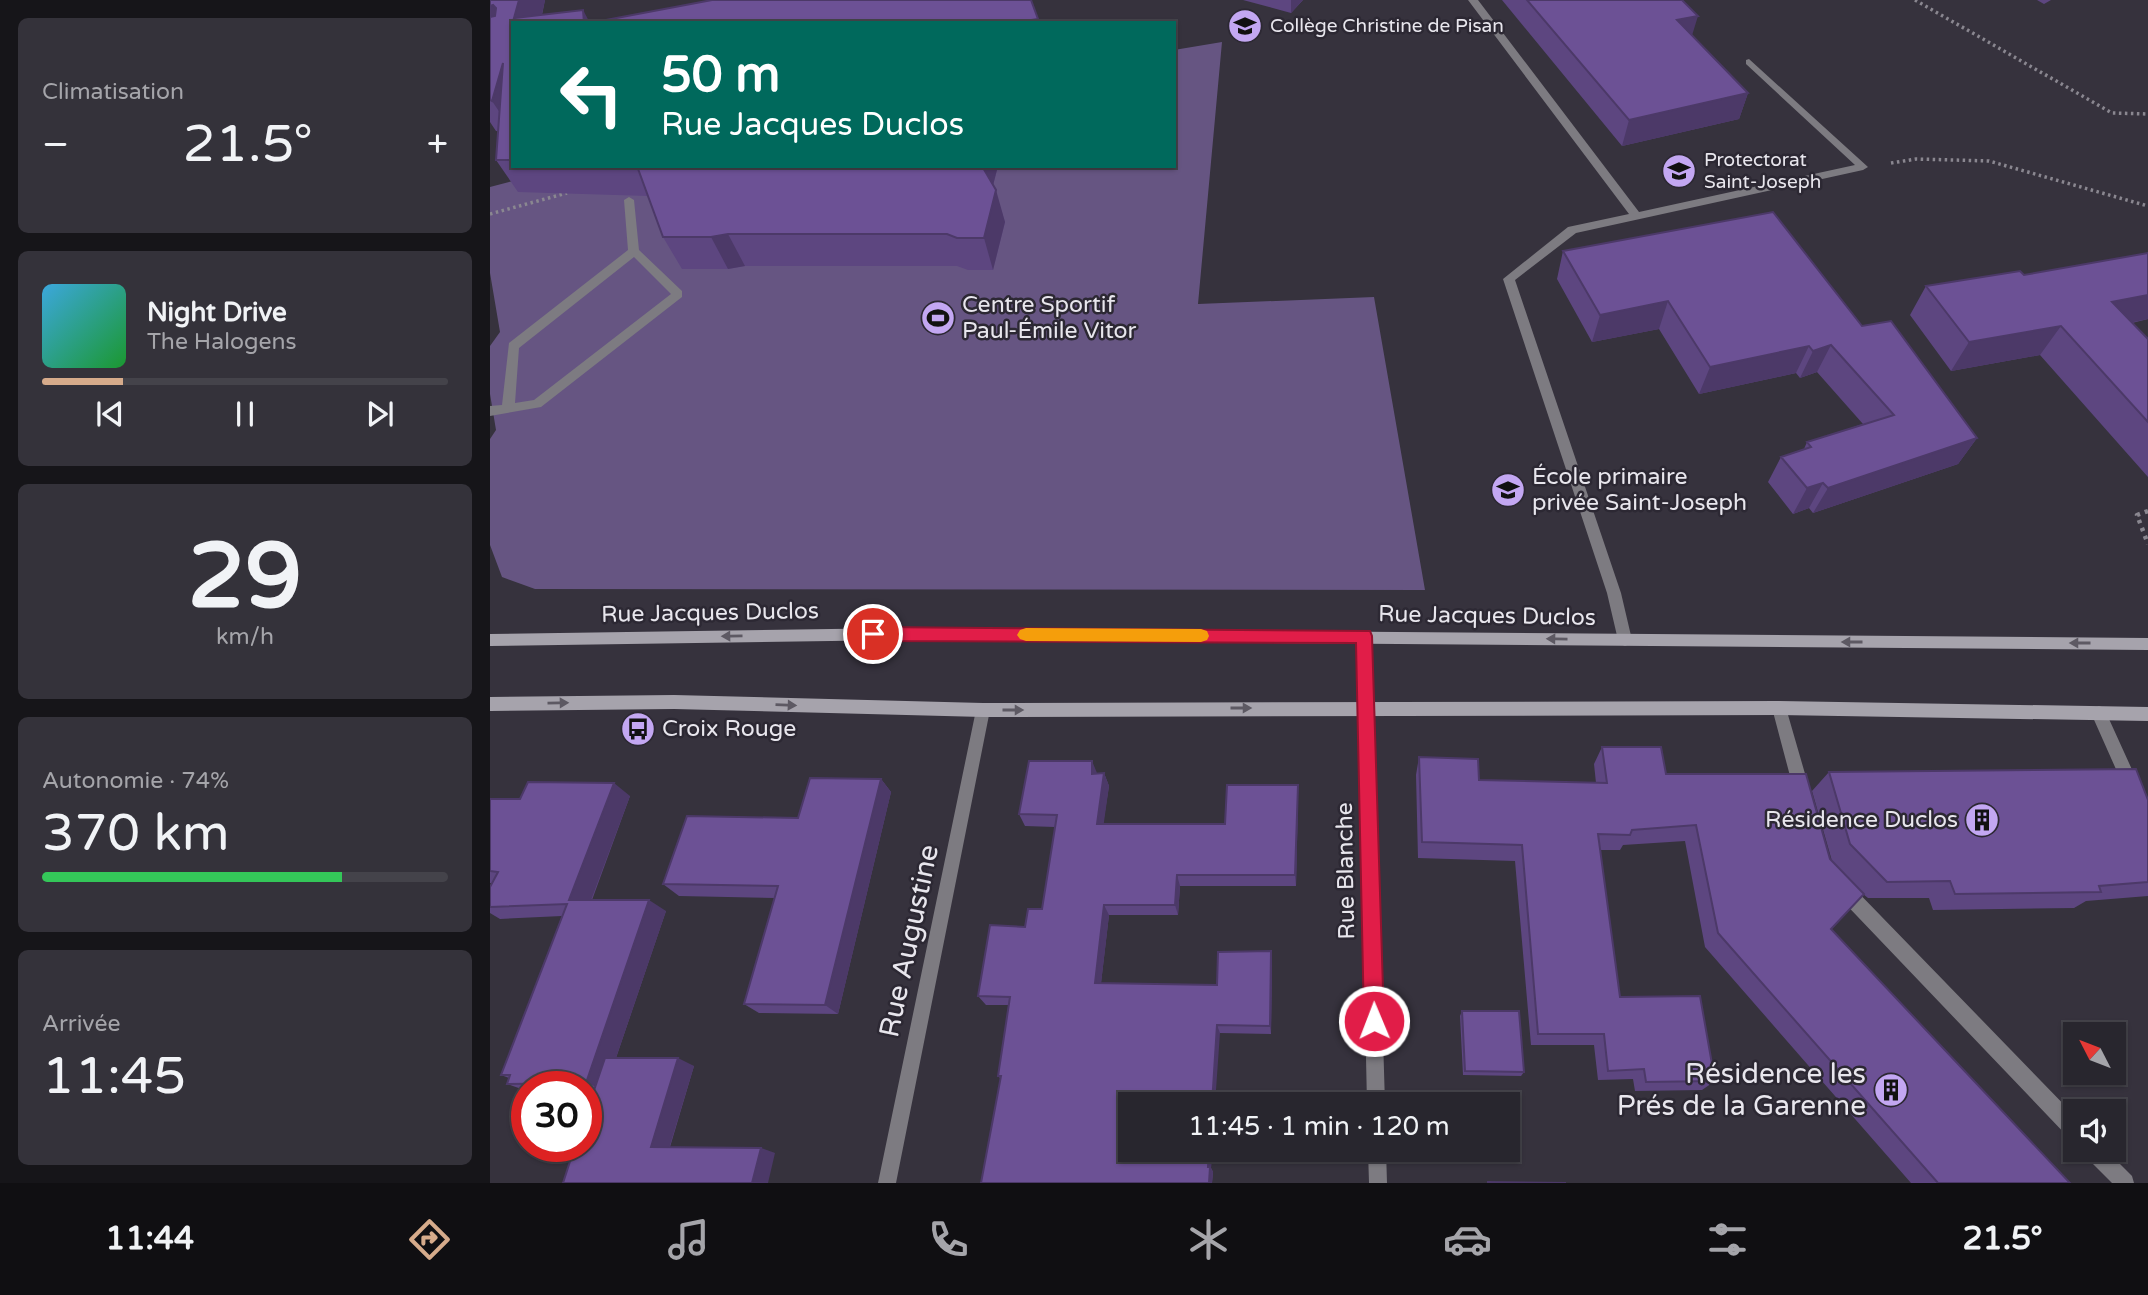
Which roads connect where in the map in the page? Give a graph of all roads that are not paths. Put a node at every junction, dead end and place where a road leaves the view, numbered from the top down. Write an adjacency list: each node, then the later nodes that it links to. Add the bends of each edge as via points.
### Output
1 (1473, 0): 4 (street)
2 (1749, 62): 4 (street, via 1863,167)
3 (629, 200): 5 (street)
4 (1636, 216): 10 (street, via 1572,230 1508,279 1614,593)
5 (634, 251): 6 (street, via 513,346); 6 (street, via 678,294 537,404)
6 (508, 408): 7 (street)
7 (490, 411)
8 (1364, 636): 9 (main road, Rue Jacques Duclos, one-way to 9, via 900,634); 10 (main road, Rue Jacques Duclos, one-way to 8); 13 (street, Rue Blanche)
9 (490, 640)
10 (1625, 640): 11 (main road, Rue Jacques Duclos, one-way to 10)
11 (2148, 644)
12 (490, 704): 15 (main road, one-way to 15, via 674,702)
13 (1365, 707): 14 (main road); 15 (main road, one-way to 13); 21 (street, Rue Blanche)
14 (1779, 708): 16 (main road); 19 (street)
15 (983, 710): 25 (street, Rue Augustine)
16 (2099, 713): 17 (main road); 18 (street)
17 (2148, 714)
18 (2138, 800)
19 (1805, 805)
20 (1831, 876): 22 (street)
21 (1376, 1092)
22 (2063, 1117)
23 (1377, 1162): 26 (street)
24 (2105, 1162): 27 (street)
25 (887, 1183)
26 (1378, 1183)
27 (2125, 1183)

